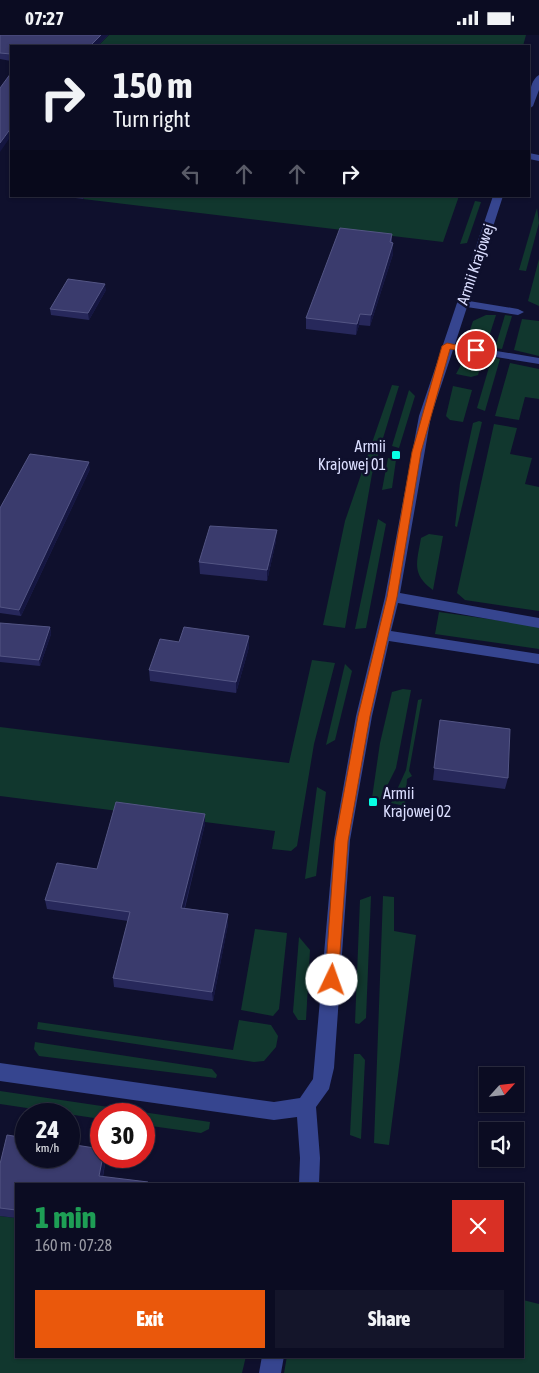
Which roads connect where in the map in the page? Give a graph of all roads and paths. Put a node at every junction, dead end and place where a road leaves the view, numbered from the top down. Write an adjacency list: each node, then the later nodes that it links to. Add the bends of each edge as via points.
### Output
1 (539, 77): 2 (street)
2 (530, 103)
3 (498, 197): 4 (street, Armii Krajowej)
4 (462, 303): 5 (street); 6 (street, Armii Krajowej)
5 (518, 312)
6 (447, 346): 7 (street); 8 (street, Armii Krajowej, via 416,452)
7 (539, 361)
8 (392, 597): 9 (street); 10 (street, Armii Krajowej)
9 (539, 623)
10 (384, 635): 11 (street); 13 (street, Armii Krajowej, via 364,716 342,841 325,1068 322,1083)
11 (539, 659)
12 (0, 1072): 13 (street, via 274,1111)
13 (306, 1105): 14 (street)
14 (309, 1183)
15 (273, 1358): 16 (street)
16 (270, 1373)

